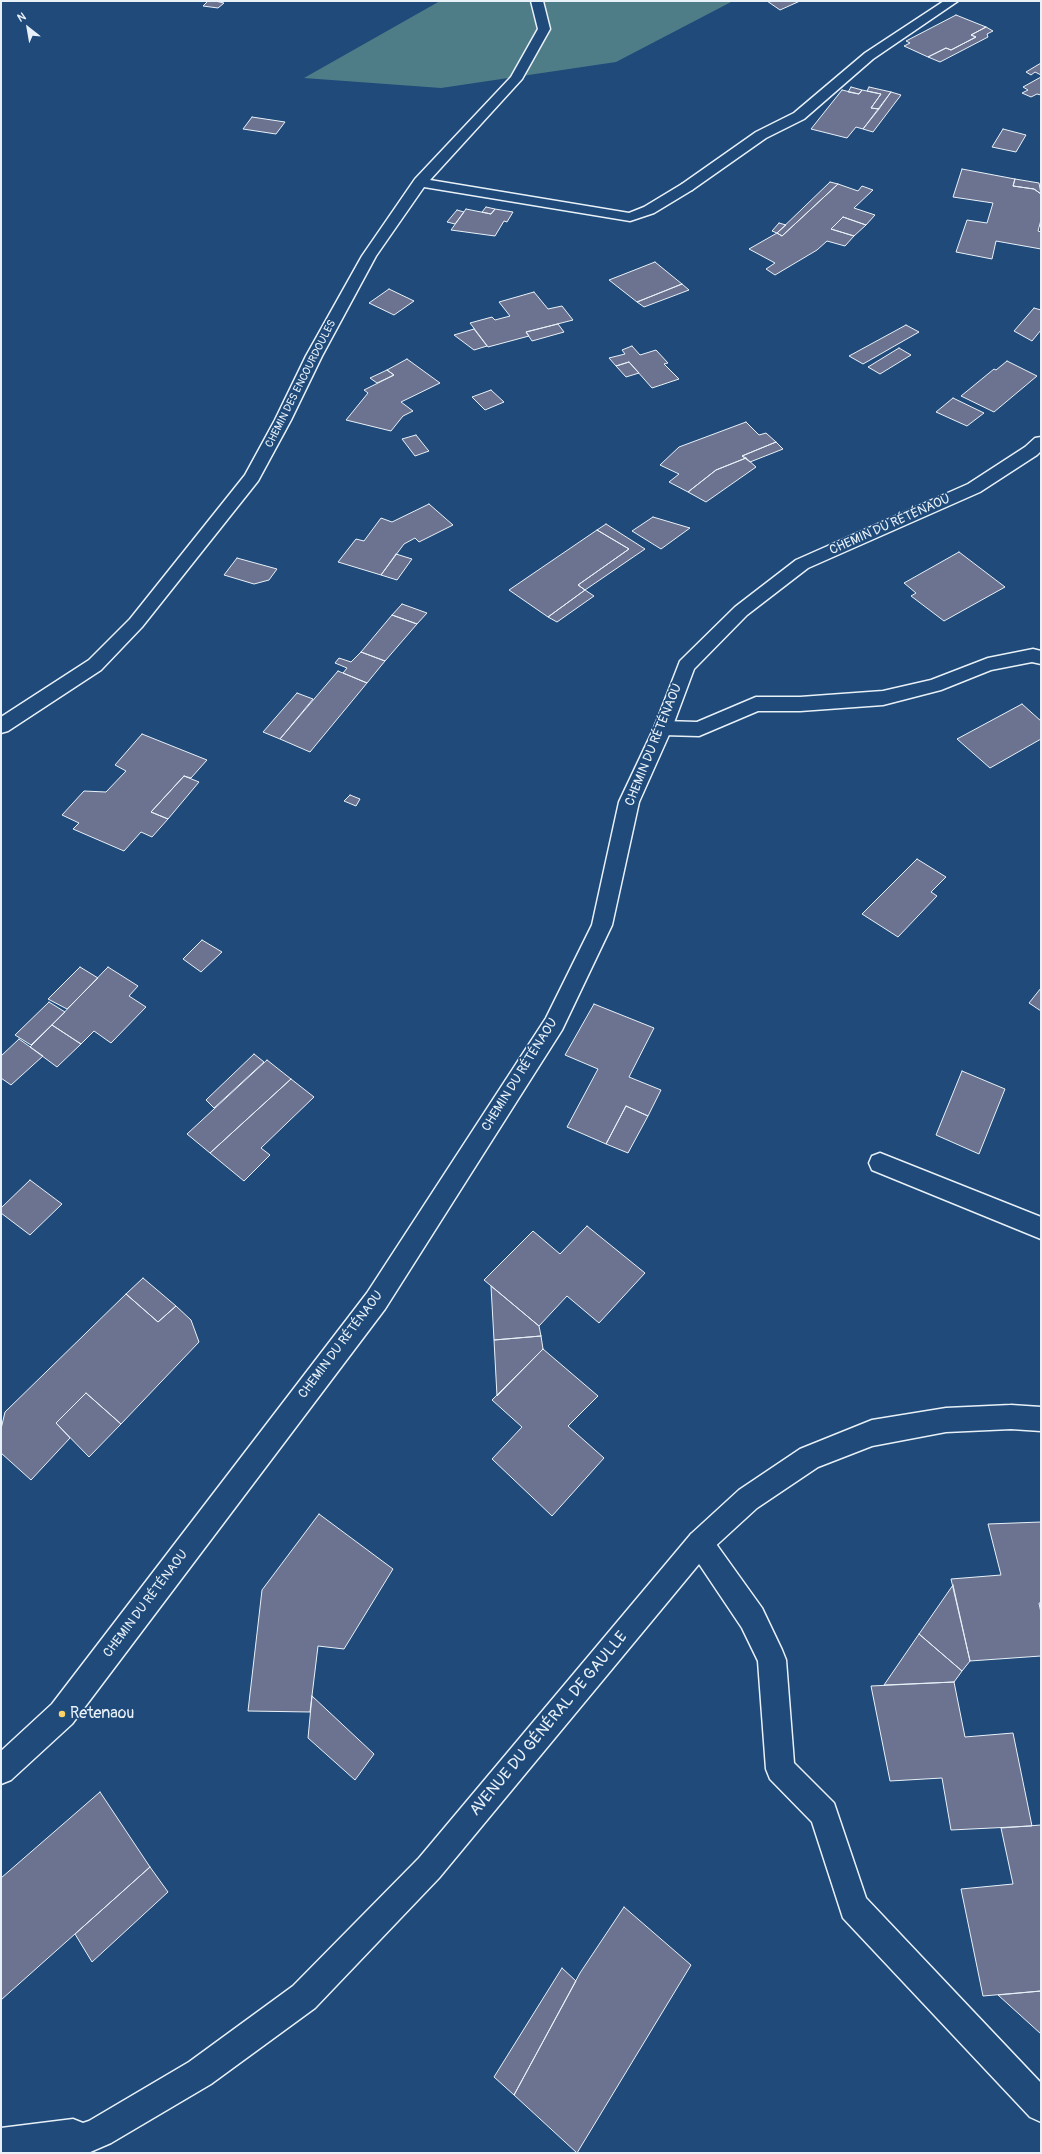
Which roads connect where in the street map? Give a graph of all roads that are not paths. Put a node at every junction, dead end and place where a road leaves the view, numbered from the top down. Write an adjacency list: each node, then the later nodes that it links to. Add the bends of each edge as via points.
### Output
1 (537, 1): 3 (street, CHEMIN DES ENCOURDOULES, via 544,29 516,79)
2 (952, 1): 3 (street, via 869,56 799,116 761,135 687,187 649,210 630,217)
3 (420, 182): 6 (street, CHEMIN DES ENCOURDOULES, via 369,256 252,476 194,553 136,623 95,665)
4 (1041, 442): 7 (street, CHEMIN DU RÉTÉNAOU, via 974,488 802,564 741,611 686,666)
5 (1041, 658): 7 (street, via 1033,655 988,664 935,685 884,698 800,704 756,704 698,729)
6 (1, 726)
7 (663, 728): 12 (street, CHEMIN DU RÉTÉNAOU, via 629,802 602,925 554,1024 376,1301 62,1714)
8 (880, 1163): 9 (street)
9 (1041, 1228)
10 (1041, 1419): 11 (street, AVENUE DU GÉNÉRAL DE GAULLE, via 1011,1417 946,1420 872,1433 809,1458 748,1499)
11 (700, 1543): 13 (street, via 752,1618 772,1660 780,1769 824,1813 854,1907); 14 (street, AVENUE DU GÉNÉRAL DE GAULLE, via 429,1868 304,1997 200,2073)
12 (1, 1770)
13 (1041, 2106)
14 (100, 2132): 15 (street, AVENUE DU GÉNÉRAL DE GAULLE); 16 (street, AVENUE DU GÉNÉRAL DE GAULLE)
15 (1, 2144)
16 (49, 2153)

